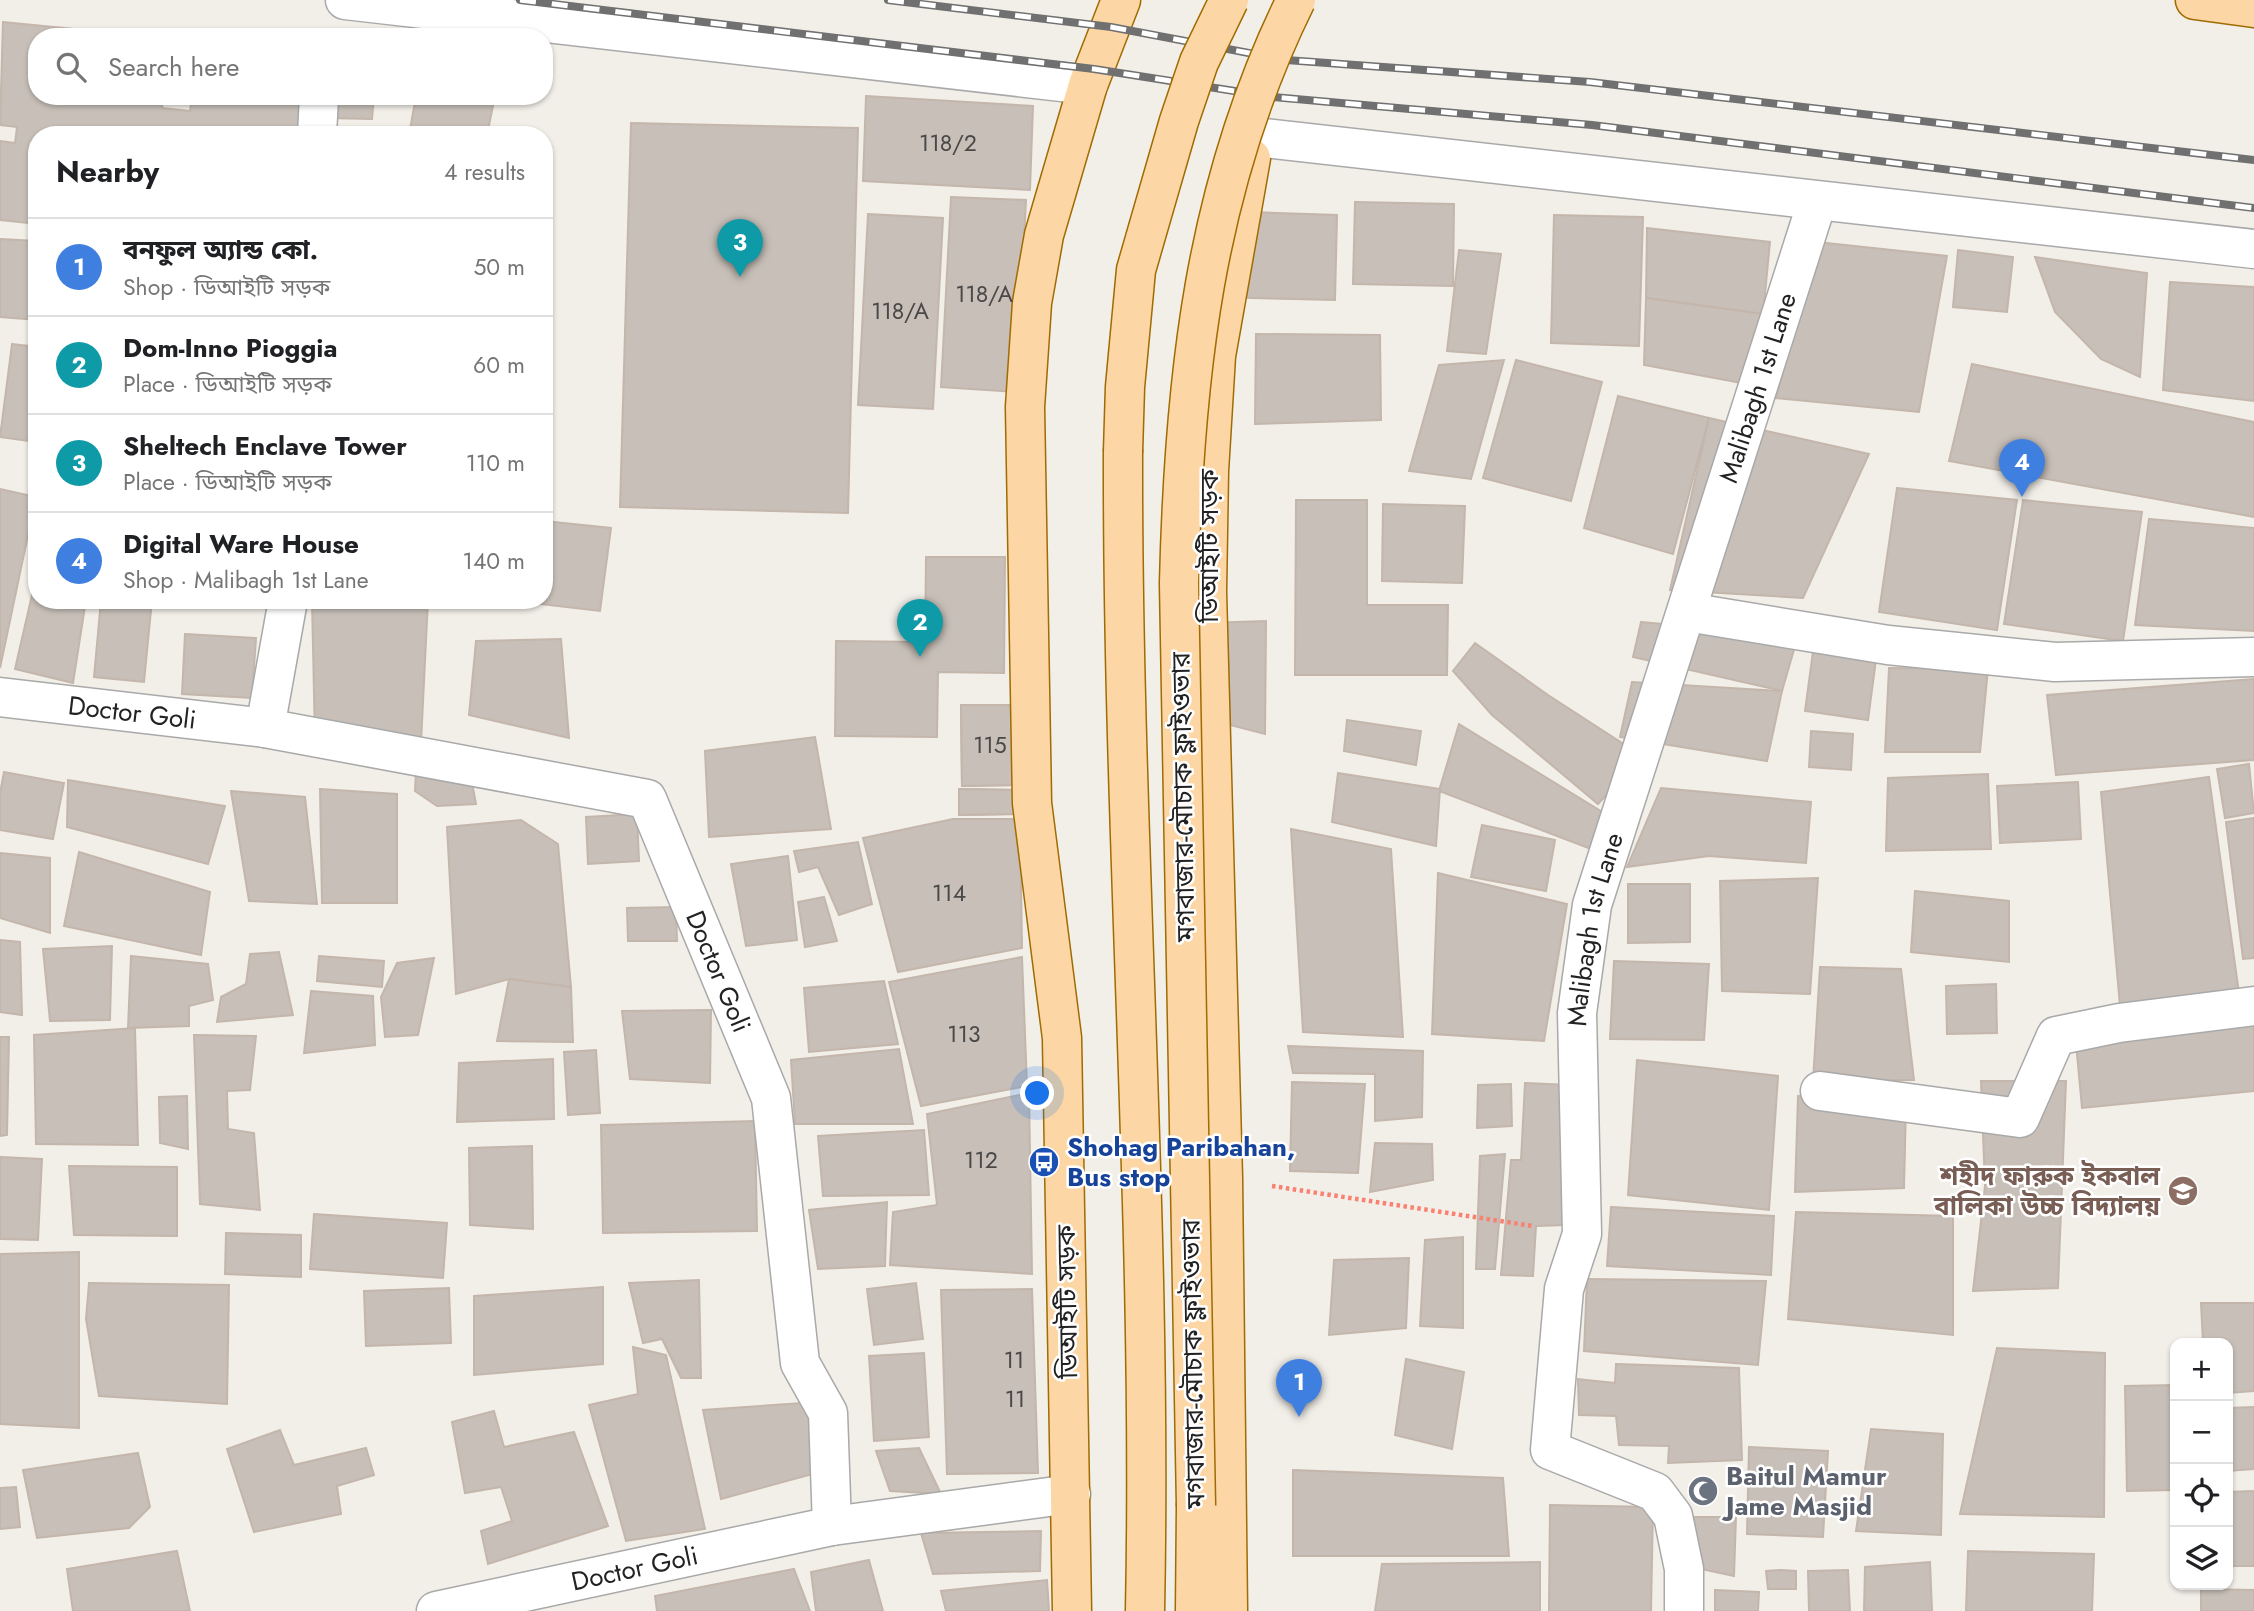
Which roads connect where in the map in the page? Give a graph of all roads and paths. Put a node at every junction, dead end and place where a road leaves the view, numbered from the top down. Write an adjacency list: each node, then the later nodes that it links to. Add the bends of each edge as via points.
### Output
1 (345, 0): 8 (street)
2 (1121, 0): 8 (main road, ডিআইটি সড়ক)
3 (1229, 0): 27 (main road, মগবাজার-মৌচাক ফ্লাইওভার, bridge, via 1199,62 1155,197 1136,270 1125,387 1122,631 1136,966 1148,1493)
4 (1296, 0): 28 (main road, মগবাজার-মৌচাক ফ্লাইওভার, bridge, via 1240,134 1219,209 1203,286 1182,459 1179,583)
5 (1314, 0): 11 (main road, ডিআইটি সড়ক)
6 (2195, 0): 7 (main road)
7 (2254, 8)
8 (1088, 85): 23 (main road, ডিআইটি সড়ক, via 1044,235 1032,303 1024,407 1032,803 1062,1038)
9 (318, 105): 10 (street)
10 (317, 126)
11 (1255, 137): 12 (street); 21 (main road, ডিআইটি সড়ক, via 1216,356 1209,471 1207,592)
12 (1817, 202): 13 (street); 15 (street, Malibagh 1st Lane)
13 (2254, 249)
14 (286, 609): 18 (street)
15 (1687, 612): 16 (street, via 1888,645 2055,662); 22 (street, Malibagh 1st Lane, via 1592,905 1577,1013)
16 (2254, 657)
17 (0, 697): 18 (street, Doctor Goli)
18 (265, 728): 24 (street, Doctor Goli, via 647,799 771,1098 800,1363 828,1413)
19 (2254, 1006): 20 (street, via 2056,1036 2020,1118)
20 (1820, 1091)
21 (1223, 1178): 22 (path); 29 (main road, ডিআইটি সড়ক)
22 (1582, 1234): 30 (street, Malibagh 1st Lane, via 1564,1289 1550,1450 1655,1492 1672,1516 1684,1569)
23 (1071, 1494): 24 (street, Doctor Goli); 26 (main road, ডিআইটি সড়ক)
24 (832, 1526): 25 (street, Doctor Goli)
25 (436, 1611)
26 (1072, 1611)
27 (1145, 1611)
28 (1195, 1611)
29 (1228, 1611)
30 (1684, 1611)

